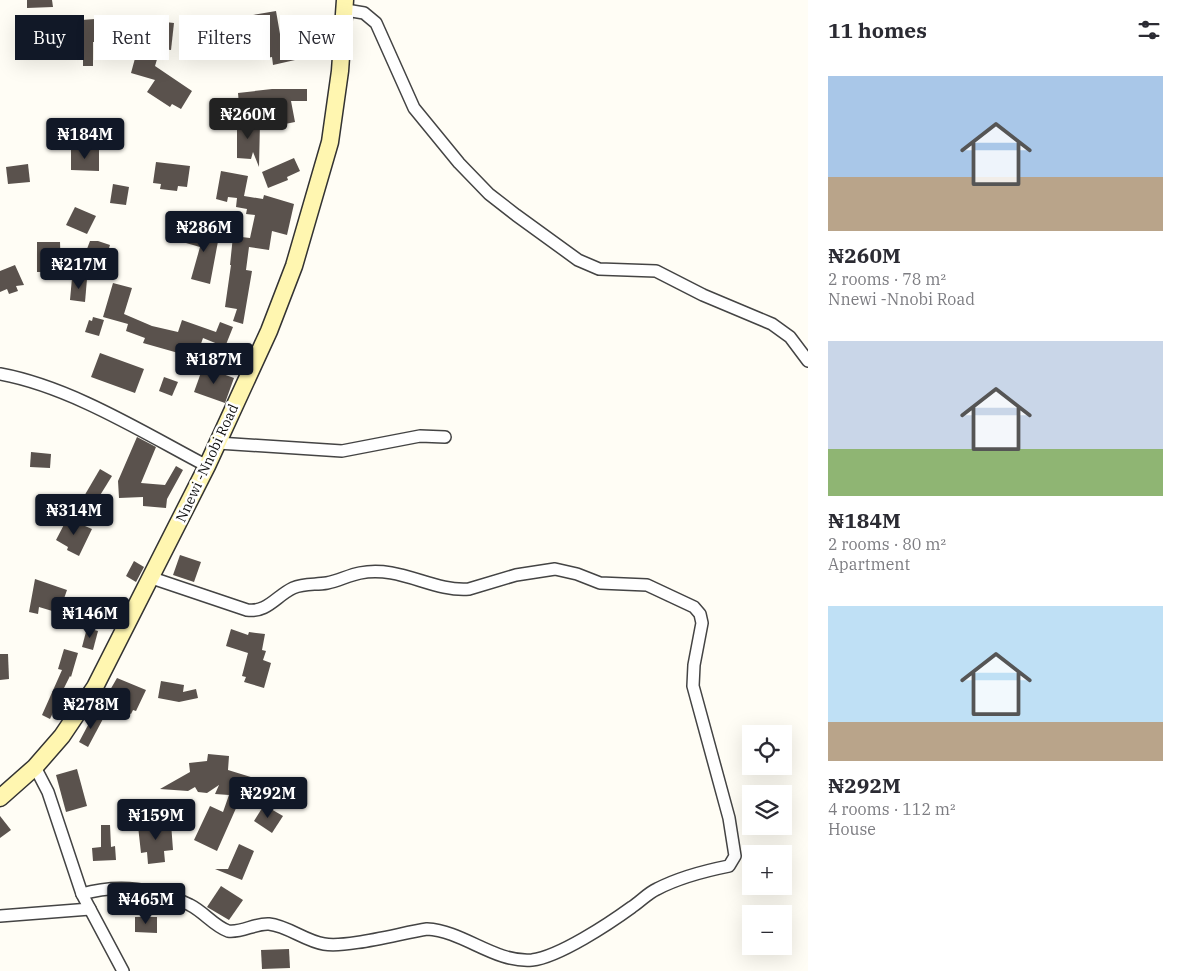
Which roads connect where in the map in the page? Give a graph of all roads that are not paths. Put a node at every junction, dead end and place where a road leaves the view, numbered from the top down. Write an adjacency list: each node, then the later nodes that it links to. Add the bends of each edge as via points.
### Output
1 (345, 5): 2 (street, via 364,13 376,24 414,108 488,194 578,260 599,269 656,272 772,324 790,337); 5 (main road, Nnewi -Nnobi Road, via 330,142 306,229 269,330)
2 (808, 361)
3 (0, 374): 6 (street, via 60,393 112,415)
4 (445, 438): 5 (street, via 420,436 342,451)
5 (218, 443): 6 (main road, Nnewi -Nnobi Road)
6 (207, 466): 7 (main road, Nnewi -Nnobi Road)
7 (152, 578): 8 (main road, Nnewi -Nnobi Road, via 95,687 62,736); 10 (street, via 256,612 292,588 383,572 458,590 537,570 555,569 600,584 647,585 677,598 694,607 702,623 693,686 729,818 734,862 655,890 600,928 534,960 518,960 496,953 440,930 427,929 334,945 313,942 272,924 228,932 190,905 166,895 120,888)
8 (35, 767): 9 (main road, Nnewi -Nnobi Road); 10 (street, via 48,792)
9 (0, 798)
10 (82, 894): 11 (street)
11 (90, 909): 12 (street); 13 (street)
12 (0, 916)
13 (123, 971)

